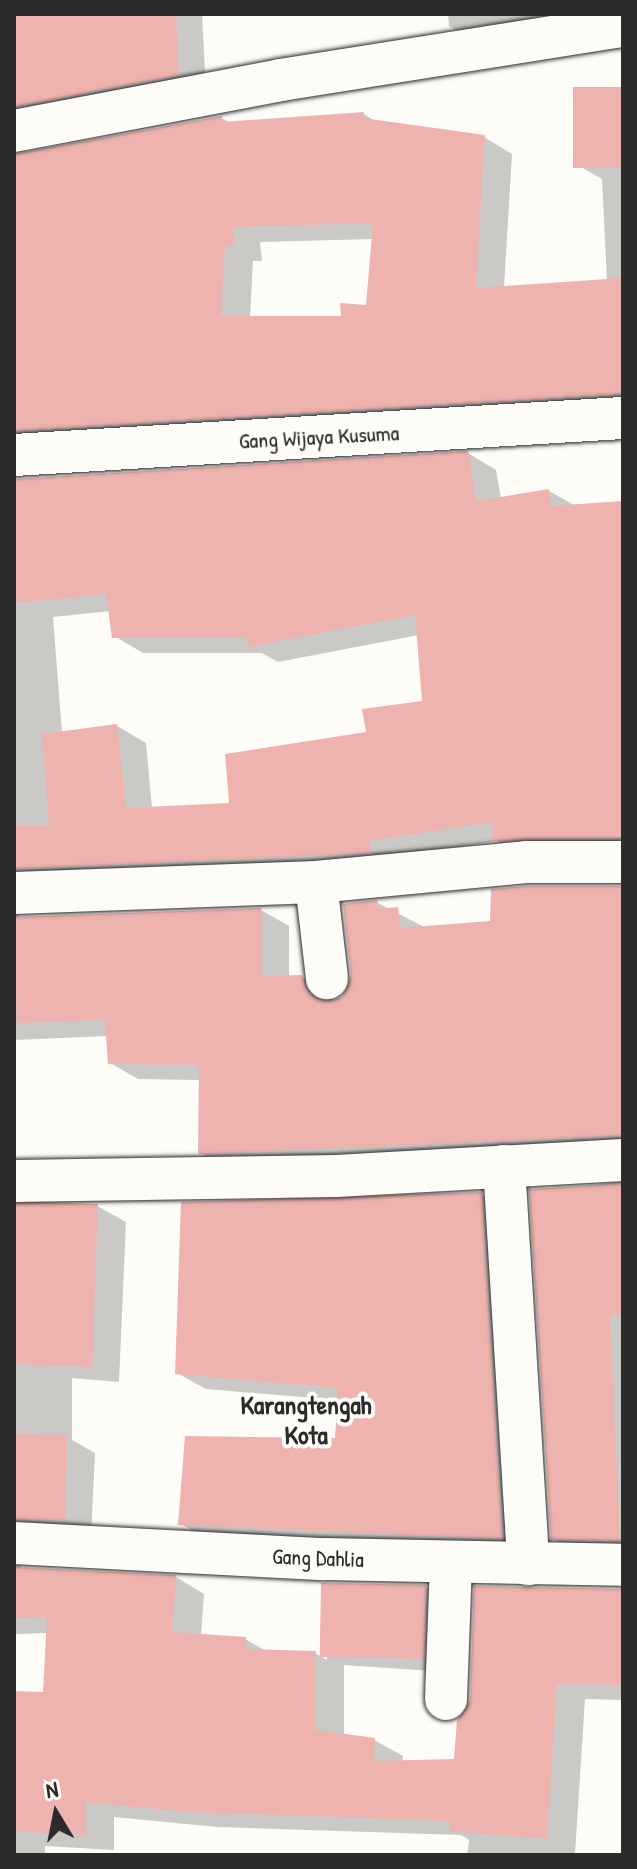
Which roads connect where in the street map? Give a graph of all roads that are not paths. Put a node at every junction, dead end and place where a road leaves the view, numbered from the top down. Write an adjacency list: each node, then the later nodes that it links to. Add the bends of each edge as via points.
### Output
1 (623, 26): 2 (street, via 266,83)
2 (14, 131)
3 (623, 418): 4 (street, Gang Wijaya Kusuma)
4 (14, 455)
5 (623, 862): 6 (street, via 526,862)
6 (316, 882): 7 (street); 8 (street)
7 (14, 893)
8 (327, 978)
9 (623, 1160): 10 (street)
10 (504, 1166): 11 (street, via 336,1176); 14 (street)
11 (14, 1181)
12 (14, 1543): 13 (street, Gang Dahlia)
13 (451, 1563): 14 (street, Gang Dahlia); 16 (street)
14 (528, 1564): 15 (street, Gang Dahlia)
15 (623, 1565)
16 (446, 1699)

